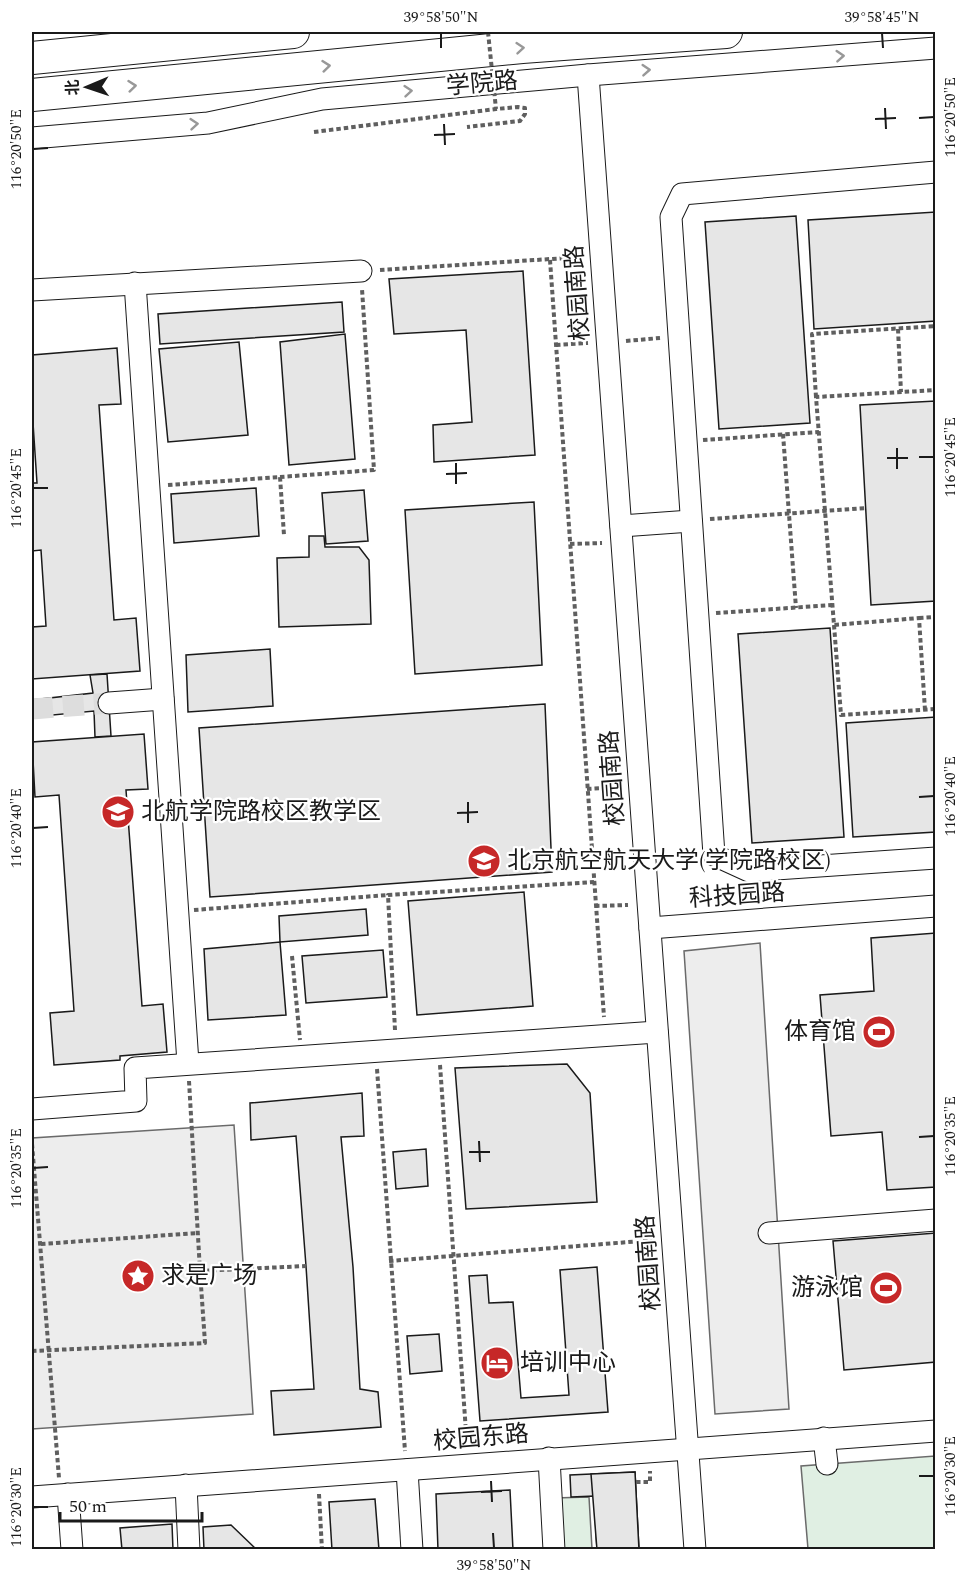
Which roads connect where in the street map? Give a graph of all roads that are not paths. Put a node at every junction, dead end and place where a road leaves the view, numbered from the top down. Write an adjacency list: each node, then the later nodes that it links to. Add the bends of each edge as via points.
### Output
1 (293, 32): 4 (highway)
2 (726, 32): 6 (highway, 学院路, one-way to 2, via 510,48)
3 (936, 48): 5 (street, 学院路, one-way to 3)
4 (32, 58)
5 (588, 75): 7 (street, 学院路, one-way to 5, via 208,123 322,99); 13 (street, 校园南路)
6 (32, 95)
7 (32, 138)
8 (936, 172): 12 (street, via 682,194 671,217 686,442)
9 (360, 271): 10 (street)
10 (135, 283): 11 (street); 14 (street)
11 (32, 290)
12 (701, 520): 13 (street); 16 (street, via 698,614 714,855 749,871)
13 (621, 534): 18 (street, 校园南路)
14 (163, 699): 15 (street); 20 (street)
15 (109, 703)
16 (936, 858)
17 (936, 906): 18 (street, 科技园路)
18 (650, 928): 19 (street, 校园南路)
19 (657, 1032): 20 (street); 26 (street, 校园南路)
20 (188, 1063): 21 (street, via 135,1068 136,1101)
21 (32, 1109)
22 (936, 1220): 23 (street)
23 (769, 1233)
24 (936, 1431): 25 (street, 校园东路)
25 (824, 1438): 26 (street, 校园东路); 28 (street)
26 (688, 1447): 27 (street, 校园东路); 37 (street, 校园南路)
27 (549, 1458): 29 (street, 校园东路); 36 (street)
28 (827, 1464)
29 (407, 1470): 30 (street, 校园东路); 35 (street)
30 (186, 1485): 31 (street, 校园东路); 34 (street)
31 (64, 1486): 32 (street, 校园东路); 33 (street)
32 (32, 1497)
33 (72, 1550)
34 (189, 1550)
35 (412, 1550)
36 (554, 1550)
37 (695, 1550)

